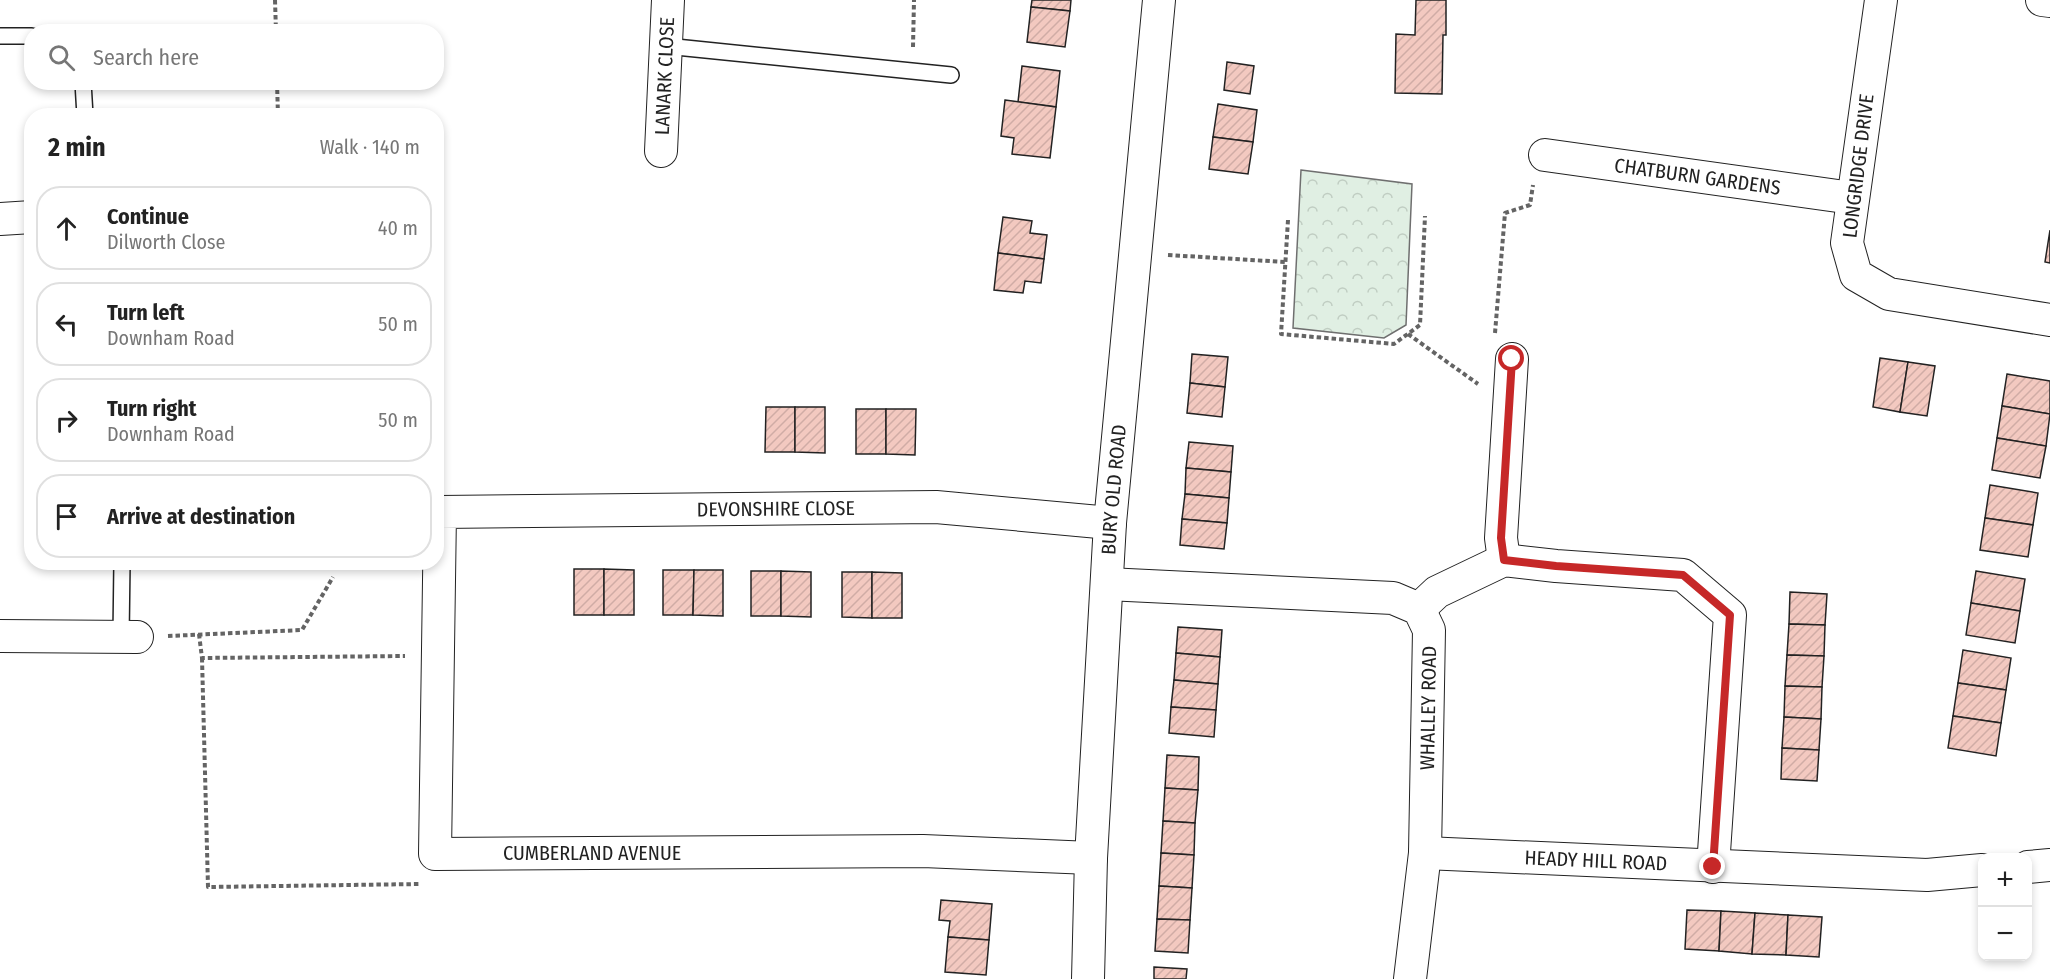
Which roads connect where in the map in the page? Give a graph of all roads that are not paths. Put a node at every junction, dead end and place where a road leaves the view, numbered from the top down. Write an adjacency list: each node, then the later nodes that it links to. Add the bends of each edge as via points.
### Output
1 (668, 0): 8 (street, LANARK CLOSE)
2 (1159, 0): 20 (street, BURY OLD ROAD)
3 (1881, 0): 14 (street, LONGRIDGE DRIVE)
4 (2042, 0): 5 (street)
5 (2050, 1)
6 (0, 36): 7 (lane)
7 (24, 36)
8 (666, 46): 9 (lane); 12 (street, LANARK CLOSE)
9 (951, 75)
10 (83, 90): 11 (lane)
11 (85, 108)
12 (661, 151)
13 (1545, 155): 14 (street, CHATBURN GARDENS)
14 (1852, 198): 17 (street, LONGRIDGE DRIVE, via 1847,243 1856,275 1889,294)
15 (24, 218): 16 (street)
16 (0, 219)
17 (2050, 320)
18 (1512, 359): 21 (street, via 1501,538)
19 (444, 512): 20 (street, DEVONSHIRE CLOSE, via 936,507)
20 (1110, 523): 24 (street, BURY OLD ROAD)
21 (1504, 560): 25 (street, via 1437,592); 32 (street, via 1683,575 1730,615)
22 (123, 570): 27 (lane)
23 (439, 570): 29 (street, DEVONSHIRE CLOSE)
24 (1107, 584): 25 (street, via 1393,598); 30 (street, BURY OLD ROAD)
25 (1419, 609): 28 (street, WHALLEY ROAD, via 1429,630)
26 (0, 636): 27 (street)
27 (129, 637)
28 (1425, 853): 32 (street, HEADY HILL ROAD); 36 (street, WHALLEY ROAD)
29 (435, 854): 30 (street, CUMBERLAND AVENUE, via 923,851)
30 (1091, 858): 35 (street, BURY OLD ROAD)
31 (2050, 865): 33 (street)
32 (1713, 867): 34 (street, HEADY HILL ROAD, via 1928,875)
33 (2032, 867)
34 (1978, 870)
35 (1088, 979)
36 (1410, 979)

